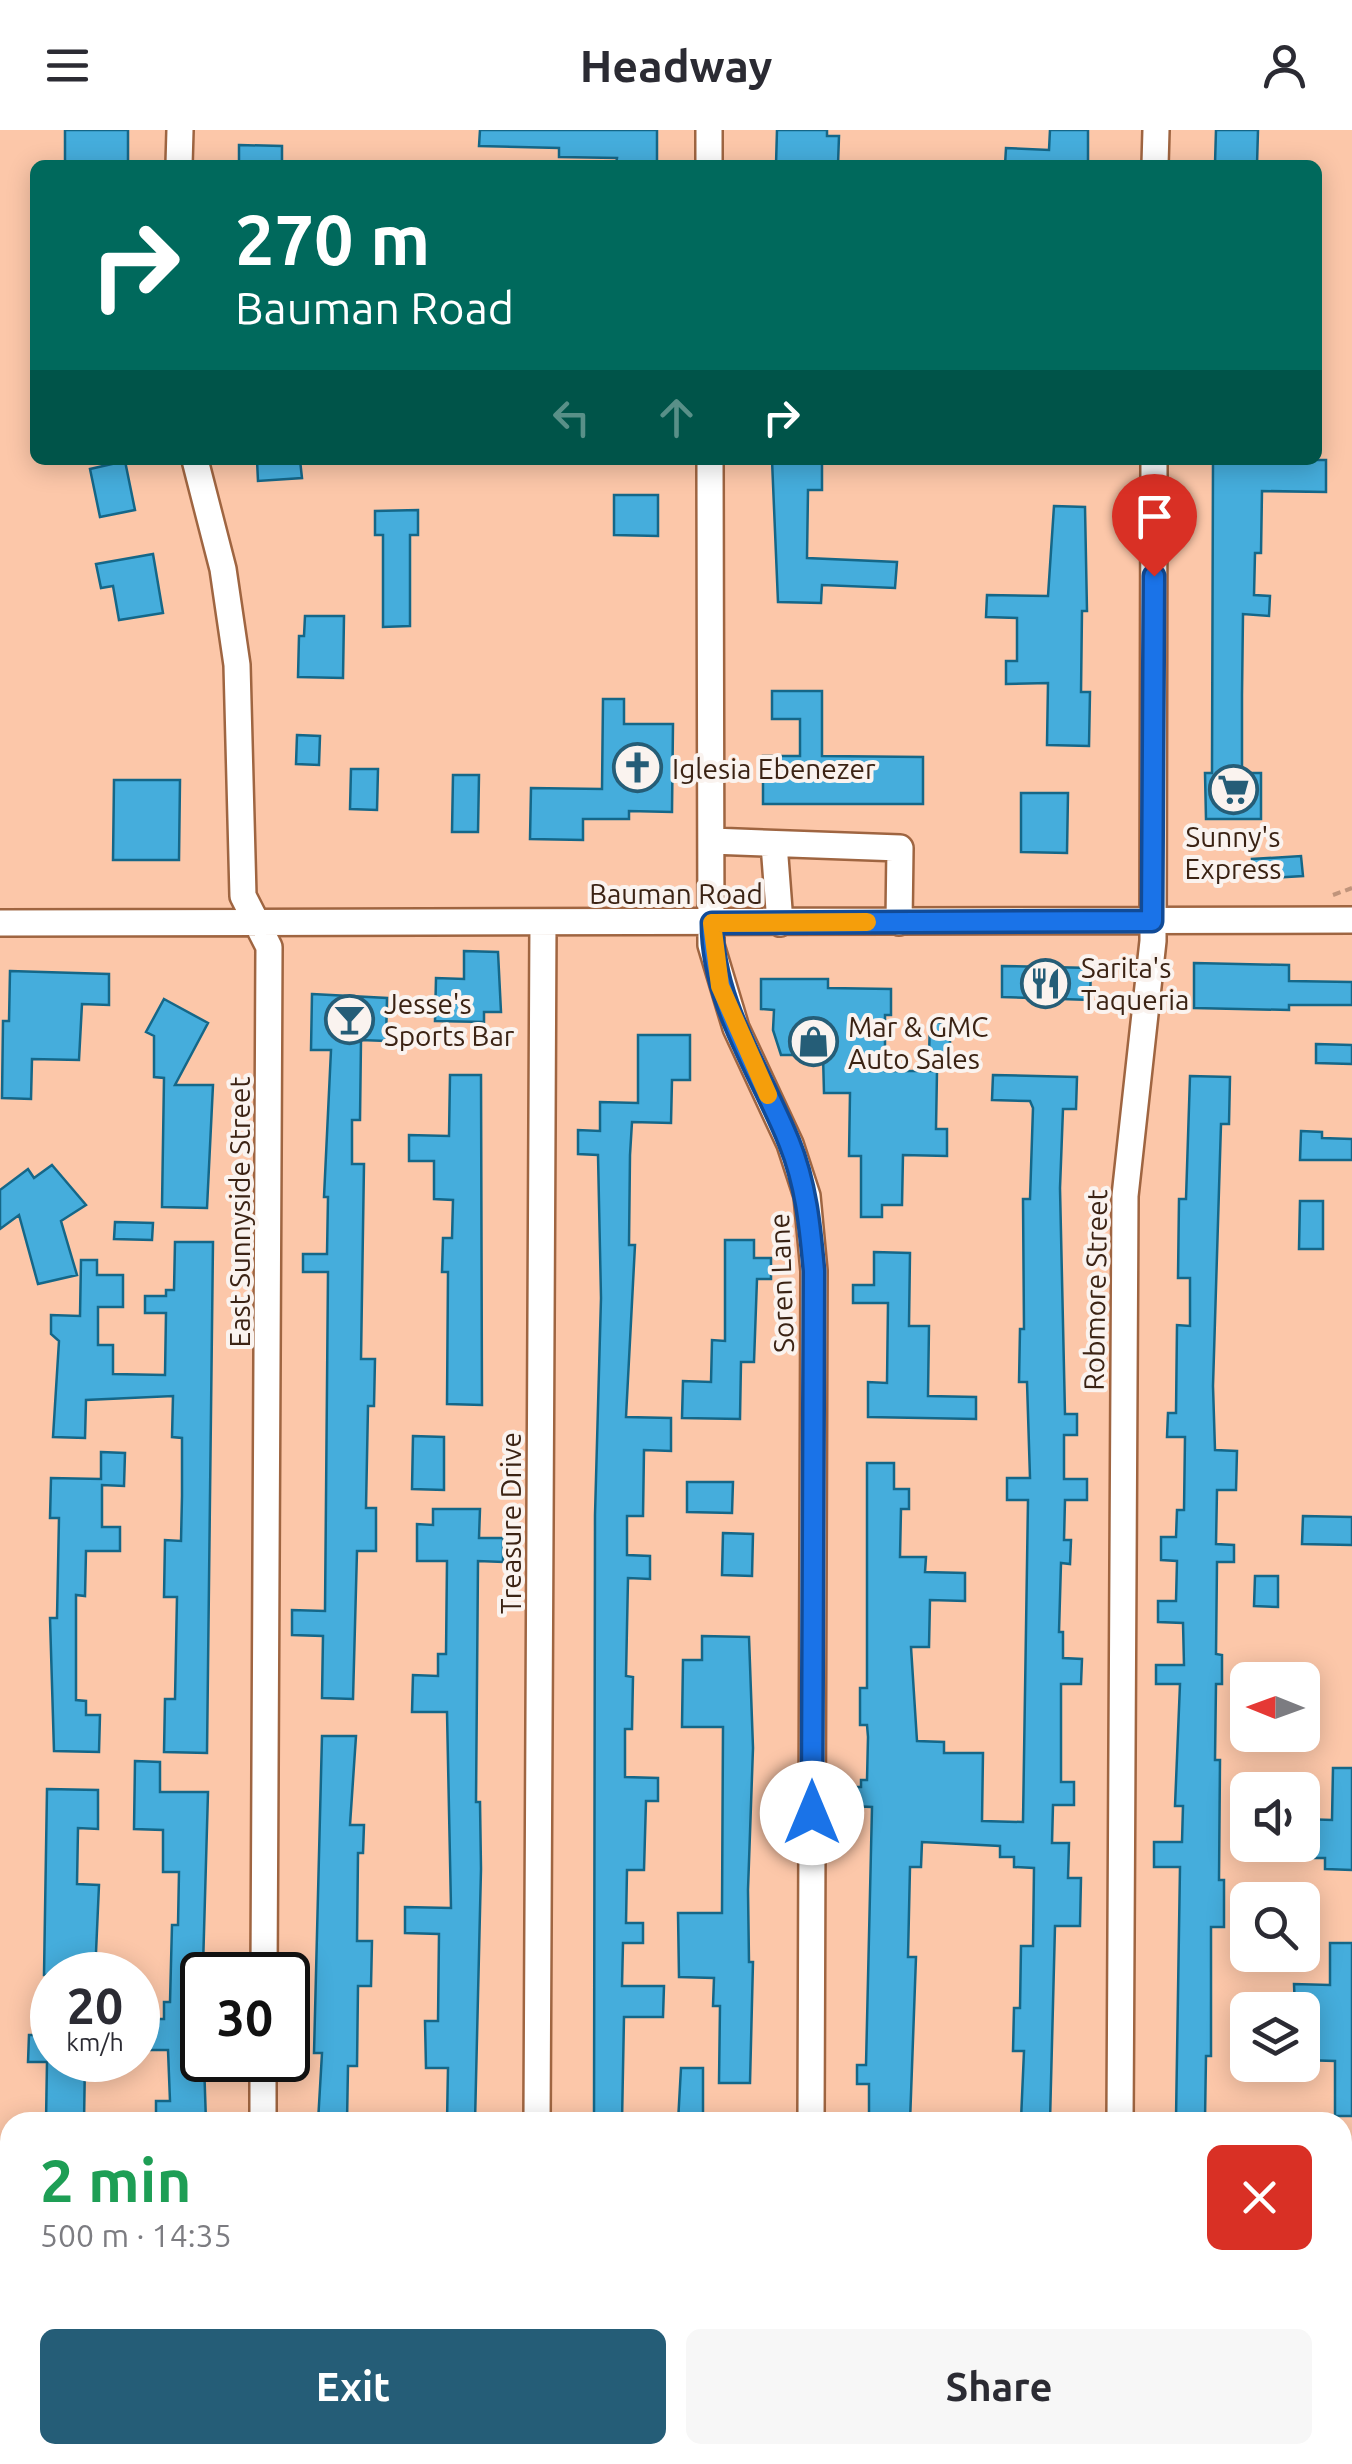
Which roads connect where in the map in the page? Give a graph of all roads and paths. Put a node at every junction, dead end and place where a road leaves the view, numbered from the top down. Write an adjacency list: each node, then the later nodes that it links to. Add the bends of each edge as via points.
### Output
1 (180, 130): 4 (street)
2 (709, 130): 5 (street)
3 (1156, 130): 6 (street)
4 (179, 160)
5 (709, 160)
6 (1156, 160)
7 (196, 465): 16 (street, East Sunnyside Street, via 223,569 237,665 244,896)
8 (710, 465): 10 (street, Soren Lane)
9 (1154, 465): 13 (street, Robmore Street)
10 (711, 842): 11 (street); 18 (street, Soren Lane)
11 (774, 844): 15 (street, via 900,848); 19 (street)
12 (1352, 920): 13 (street, Bauman Road)
13 (1152, 921): 15 (street, Bauman Road); 25 (street, Robmore Street, via 1124,1214)
14 (0, 922): 16 (street, Bauman Road)
15 (899, 922): 19 (street, Bauman Road)
16 (254, 923): 17 (street, Bauman Road); 20 (street, East Sunnyside Street, via 268,948 270,1038)
17 (543, 923): 18 (street, Bauman Road); 23 (street, Treasure Drive)
18 (712, 923): 19 (street, Bauman Road); 24 (street, Soren Lane, via 720,986 808,1196 814,1271)
19 (780, 923)
20 (264, 1952)
21 (263, 2082): 22 (street)
22 (263, 2112)
23 (537, 2112)
24 (810, 2112)
25 (1120, 2112)

